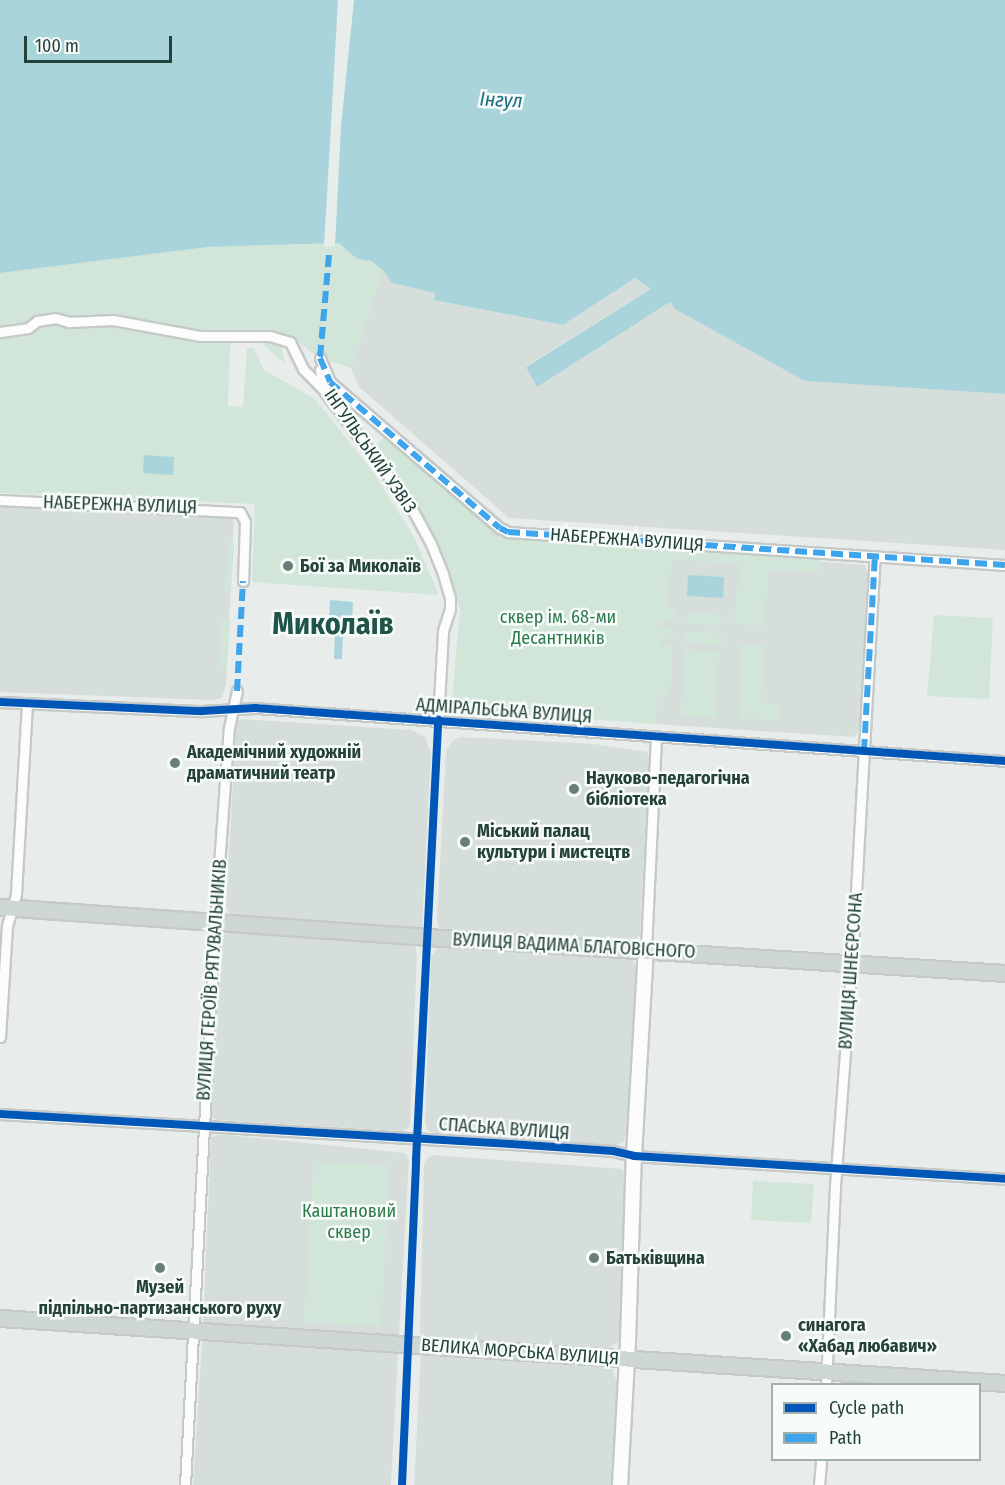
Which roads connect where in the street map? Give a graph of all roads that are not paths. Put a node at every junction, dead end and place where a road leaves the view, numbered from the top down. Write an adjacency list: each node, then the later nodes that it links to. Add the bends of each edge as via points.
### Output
1 (0, 333): 3 (street, via 55,318 69,322 113,320 200,336 270,336 290,342 303,369)
2 (320, 358): 3 (street, ІНГУЛЬСЬКИЙ УЗВІЗ); 5 (street, НАБЕРЕЖНА ВУЛИЦЯ, via 330,382 508,532)
3 (326, 392): 12 (street, ІНГУЛЬСЬКИЙ УЗВІЗ, via 390,476 420,523 443,574 450,609 442,631)
4 (0, 500): 7 (street, НАБЕРЕЖНА ВУЛИЦЯ, via 240,512 245,522)
5 (875, 557): 6 (street, НАБЕРЕЖНА ВУЛИЦЯ); 14 (street, ВУЛИЦЯ ШНЕЄРСОНА)
6 (1005, 565)
7 (243, 581)
8 (237, 692): 11 (street, ВУЛИЦЯ ГЕРОЇВ РЯТУВАЛЬНИКІВ)
9 (0, 702): 10 (street, АДМІРАЛЬСЬКА ВУЛИЦЯ)
10 (27, 703): 11 (street, АДМІРАЛЬСЬКА ВУЛИЦЯ); 16 (street)
11 (233, 710): 12 (street, АДМІРАЛЬСЬКА ВУЛИЦЯ, via 255,708); 17 (street, ВУЛИЦЯ ГЕРОЇВ РЯТУВАЛЬНИКІВ)
12 (438, 720): 13 (street, АДМІРАЛЬСЬКА ВУЛИЦЯ)
13 (656, 739): 14 (street, АДМІРАЛЬСЬКА ВУЛИЦЯ); 18 (street)
14 (864, 751): 15 (street, АДМІРАЛЬСЬКА ВУЛИЦЯ); 19 (street, ВУЛИЦЯ ШНЕЄРСОНА)
15 (1005, 761)
16 (7, 907): 17 (main road, ВУЛИЦЯ ВАДИМА БЛАГОВІСНОГО); 21 (street)
17 (214, 921): 18 (main road, ВУЛИЦЯ ВАДИМА БЛАГОВІСНОГО); 23 (street, ВУЛИЦЯ ГЕРОЇВ РЯТУВАЛЬНИКІВ)
18 (646, 949): 19 (main road, ВУЛИЦЯ ВАДИМА БЛАГОВІСНОГО); 24 (street)
19 (850, 964): 20 (main road, ВУЛИЦЯ ВАДИМА БЛАГОВІСНОГО); 25 (street, ВУЛИЦЯ ШНЕЄРСОНА)
20 (1005, 973)
21 (0, 1037)
22 (0, 1113): 23 (street, СПАСЬКА ВУЛИЦЯ)
23 (202, 1125): 24 (street, СПАСЬКА ВУЛИЦЯ, via 613,1151); 28 (street, ВУЛИЦЯ ГЕРОЇВ РЯТУВАЛЬНИКІВ)
24 (633, 1156): 25 (street, СПАСЬКА ВУЛИЦЯ); 29 (street)
25 (837, 1168): 26 (street, СПАСЬКА ВУЛИЦЯ); 30 (street, ВУЛИЦЯ ШНЕЄРСОНА)
26 (1005, 1179)
27 (0, 1318): 28 (main road, ВЕЛИКА МОРСЬКА ВУЛИЦЯ)
28 (195, 1331): 29 (main road, ВЕЛИКА МОРСЬКА ВУЛИЦЯ); 33 (street, ВУЛИЦЯ ГЕРОЇВ РЯТУВАЛЬНИКІВ)
29 (627, 1359): 30 (main road, ВЕЛИКА МОРСЬКА ВУЛИЦЯ); 34 (street)
30 (827, 1378): 31 (main road, ВЕЛИКА МОРСЬКА ВУЛИЦЯ)
31 (1005, 1383)
32 (821, 1461): 35 (street)
33 (185, 1485)
34 (620, 1485)
35 (819, 1485)

